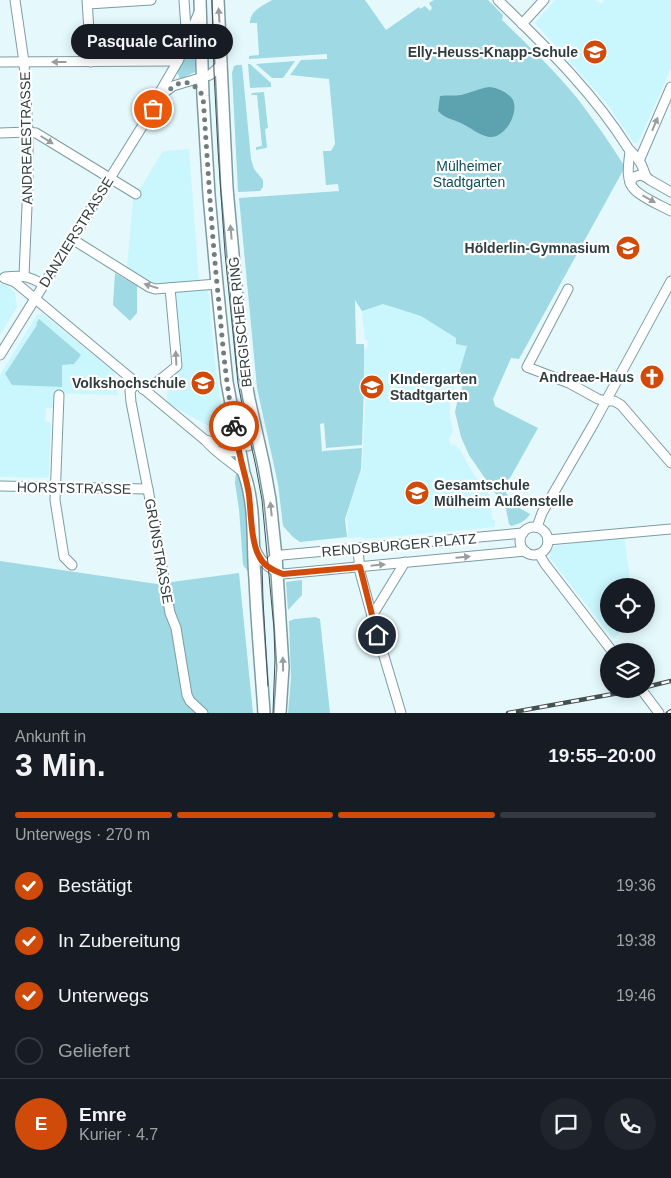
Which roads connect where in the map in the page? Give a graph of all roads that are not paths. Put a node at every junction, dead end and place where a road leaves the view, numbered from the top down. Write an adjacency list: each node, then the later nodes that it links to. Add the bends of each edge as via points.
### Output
1 (15, 0): 13 (street, ANDREAESTRASSE)
2 (151, 0): 7 (street)
3 (184, 0): 10 (street, via 186,29)
4 (218, 0): 15 (main road, one-way to 4)
5 (498, 0): 9 (street)
6 (544, 0): 9 (street)
7 (88, 2): 14 (street)
8 (200, 4): 10 (street, DANZIERSTRASSE); 16 (main road, BERGISCHER RING)
9 (522, 24): 26 (street, via 558,59)
10 (191, 31): 11 (street, DANZIERSTRASSE)
11 (178, 61): 14 (street); 20 (street, DANZIERSTRASSE)
12 (0, 62): 13 (street)
13 (24, 62): 14 (street, one-way to 13); 22 (street, ANDREAESTRASSE)
14 (91, 62)
15 (222, 64): 16 (street, DANZIERSTRASSE, via 210,75); 24 (main road)
16 (202, 77): 17 (street, DANZIERSTRASSE); 19 (main road, BERGISCHER RING)
17 (181, 83): 19 (street, via 198,87); 20 (street, DANZIERSTRASSE, via 165,92)
18 (671, 88): 25 (street, one-way to 18)
19 (203, 96): 21 (main road, BERGISCHER RING)
20 (153, 109): 29 (street, DANZIERSTRASSE)
21 (204, 110): 24 (main road, via 212,108 218,111); 38 (main road, BERGISCHER RING)
22 (28, 132): 23 (street); 29 (street, one-way to 29, via 36,133); 35 (street, ANDREAESTRASSE)
23 (0, 133)
24 (224, 138): 49 (main road, BERGISCHER RING, one-way to 24, via 249,400 243,365)
25 (645, 149): 26 (street); 27 (street)
26 (630, 151): 27 (street); 30 (street)
27 (639, 161): 28 (street)
28 (646, 177): 30 (street, via 634,177); 31 (street)
29 (109, 179): 32 (street); 34 (street, DANZIERSTRASSE)
30 (630, 183): 33 (street, one-way to 33, via 642,195)
31 (671, 192)
32 (136, 194)
33 (671, 211)
34 (72, 239): 39 (street, DANZIERSTRASSE); 40 (street, one-way to 34, via 149,286)
35 (24, 276): 36 (street); 39 (street)
36 (2, 278): 42 (street, via 15,282)
37 (671, 281): 47 (street)
38 (217, 284): 40 (street); 49 (main road, BERGISCHER RING, via 227,382)
39 (44, 285): 42 (street, DANZIERSTRASSE)
40 (170, 288): 45 (street, one-way to 40, via 177,366)
41 (568, 290): 47 (street, via 527,366)
42 (35, 299): 43 (street, DANZIERSTRASSE); 44 (street)
43 (0, 356)
44 (136, 382): 45 (street); 55 (street, GRÜNSTRASSE, via 130,391 131,402)
45 (143, 389): 48 (street)
46 (59, 395): 54 (street)
47 (606, 401): 51 (street, via 621,405); 56 (street)
48 (205, 440): 49 (street); 50 (street)
49 (246, 445): 50 (street, via 224,453); 52 (main road, BERGISCHER RING); 64 (main road, BERGISCHER RING, one-way to 49, via 270,500)
50 (215, 450): 52 (street)
51 (671, 463)
52 (244, 473): 60 (main road, BERGISCHER RING)
53 (0, 486): 54 (street, HORSTSTRASSE)
54 (55, 487): 55 (street, HORSTSTRASSE); 67 (street, via 64,557)
55 (148, 489): 74 (street, GRÜNSTRASSE, via 187,695)
56 (537, 527): 58 (street); 59 (street, via 544,531)
57 (671, 529): 59 (street)
58 (523, 533): 61 (street, RENDSBURGER PLATZ); 62 (street, via 521,542)
59 (548, 540): 63 (street)
60 (254, 546): 66 (street); 70 (main road, BERGISCHER RING)
61 (358, 548): 64 (street, RENDSBURGER PLATZ); 68 (street)
62 (525, 551): 63 (street); 65 (street, RENDSBURGER PLATZ, one-way to 62)
63 (539, 554): 72 (street)
64 (276, 557): 66 (street); 69 (main road, BERGISCHER RING)
65 (405, 562): 68 (street, RENDSBURGER PLATZ, one-way to 65); 71 (street)
66 (265, 564): 69 (street); 70 (street)
67 (72, 565)
68 (360, 567): 69 (street, RENDSBURGER PLATZ); 71 (street)
69 (277, 572): 76 (main road, BERGISCHER RING, one-way to 69, via 283,667)
70 (254, 577): 75 (main road, BERGISCHER RING)
71 (372, 616): 77 (street)
72 (606, 643)
73 (648, 698): 78 (street)
74 (203, 713)
75 (264, 713)
76 (280, 713)
77 (401, 713)
78 (659, 713)

